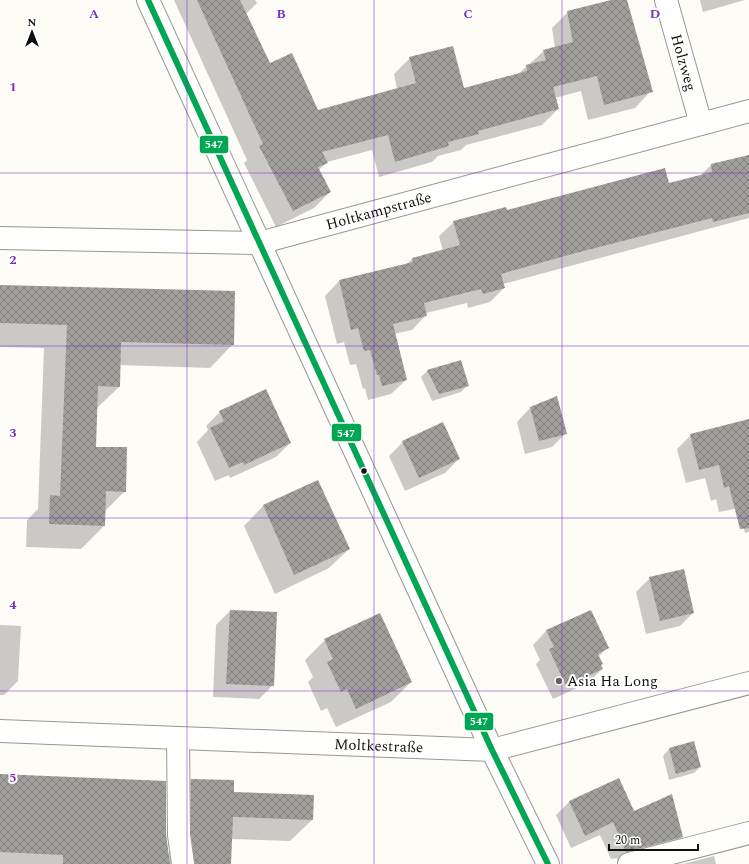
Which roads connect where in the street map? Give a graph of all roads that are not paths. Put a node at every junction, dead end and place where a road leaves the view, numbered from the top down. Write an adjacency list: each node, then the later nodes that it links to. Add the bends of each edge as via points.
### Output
1 (148, 0): 6 (street)
2 (666, 0): 4 (street, Holzweg)
3 (749, 111): 4 (street, Holtkampstraße)
4 (701, 124): 6 (street, Holtkampstraße)
5 (0, 238): 6 (street, Holtkampstraße)
6 (259, 243): 10 (street)
7 (749, 683): 10 (street, Moltkestraße)
8 (0, 731): 9 (street, Moltkestraße)
9 (178, 738): 10 (street, Moltkestraße); 12 (street, via 179,835)
10 (492, 750): 13 (street)
11 (749, 833): 14 (street)
12 (183, 864)
13 (548, 864)
14 (629, 864)

